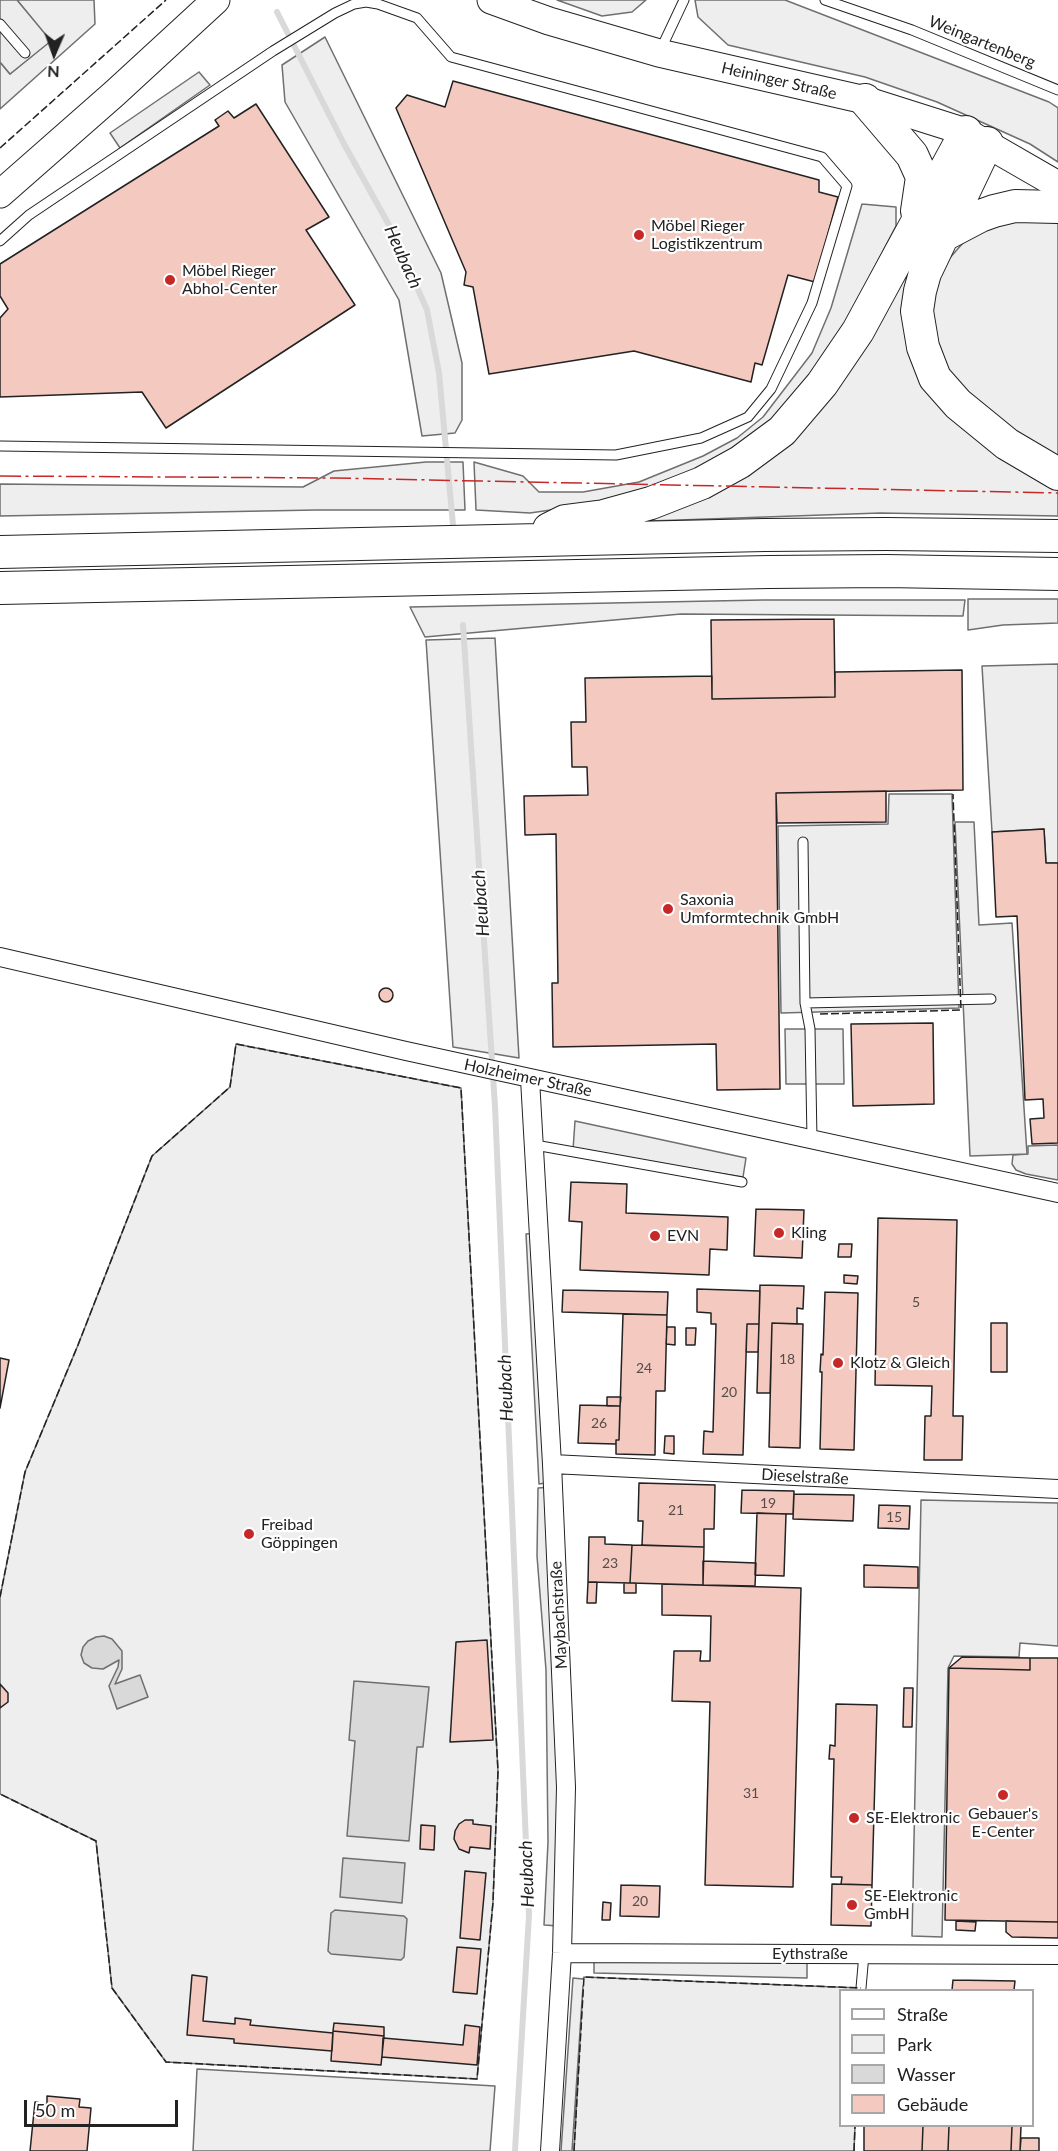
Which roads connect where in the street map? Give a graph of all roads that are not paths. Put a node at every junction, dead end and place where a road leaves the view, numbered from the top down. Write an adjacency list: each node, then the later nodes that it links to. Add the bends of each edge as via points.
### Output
1 (491, 0): 7 (main road, Heininger Straße)
2 (684, 0): 7 (lane)
3 (825, 0): 8 (lane, Weingartenberg, via 912,30)
4 (211, 1): 12 (main road, via 115,93)
5 (0, 24): 6 (lane)
6 (25, 53)
7 (659, 53): 9 (main road, Heininger Straße)
8 (1058, 90)
9 (865, 100): 10 (main road, Heininger Straße); 14 (highway, via 912,154 922,177)
10 (976, 137): 11 (main road, Heininger Straße); 14 (highway)
11 (1058, 185)
12 (0, 194)
13 (1058, 207): 14 (highway, via 1015,206)
14 (929, 230): 17 (highway, via 917,311 923,347 935,378 958,404 1007,444); 19 (highway, via 890,276 822,384 782,430 740,462 702,483 651,503 604,516 565,521)
15 (0, 241): 16 (lane, via 29,216 273,51 335,13 366,2 417,18 451,57 822,157 847,186 812,303 771,389 748,417 701,438 616,456)
16 (0, 446)
17 (1058, 474)
18 (1058, 536): 19 (highway, via 886,534)
19 (527, 541): 20 (highway)
20 (0, 552)
21 (1058, 574): 22 (highway, via 769,572)
22 (0, 588)
23 (802, 842): 26 (lane)
24 (0, 957): 27 (street, Holzheimer Straße)
25 (991, 999): 26 (lane)
26 (805, 1003): 28 (lane, via 810,1029)
27 (522, 1077): 28 (street, Holzheimer Straße); 29 (street, Maybachstraße)
28 (812, 1140): 31 (street, Holzheimer Straße)
29 (535, 1145): 30 (lane); 32 (street, Maybachstraße)
30 (742, 1182)
31 (1058, 1193)
32 (552, 1464): 33 (street, Dieselstraße); 34 (street, Maybachstraße, via 566,1787)
33 (1058, 1490)
34 (562, 1953): 35 (street, Eythstraße); 38 (street, Maybachstraße)
35 (864, 1954): 36 (street, Eythstraße); 37 (lane)
36 (1058, 1955)
37 (861, 1988)
38 (550, 2151)

